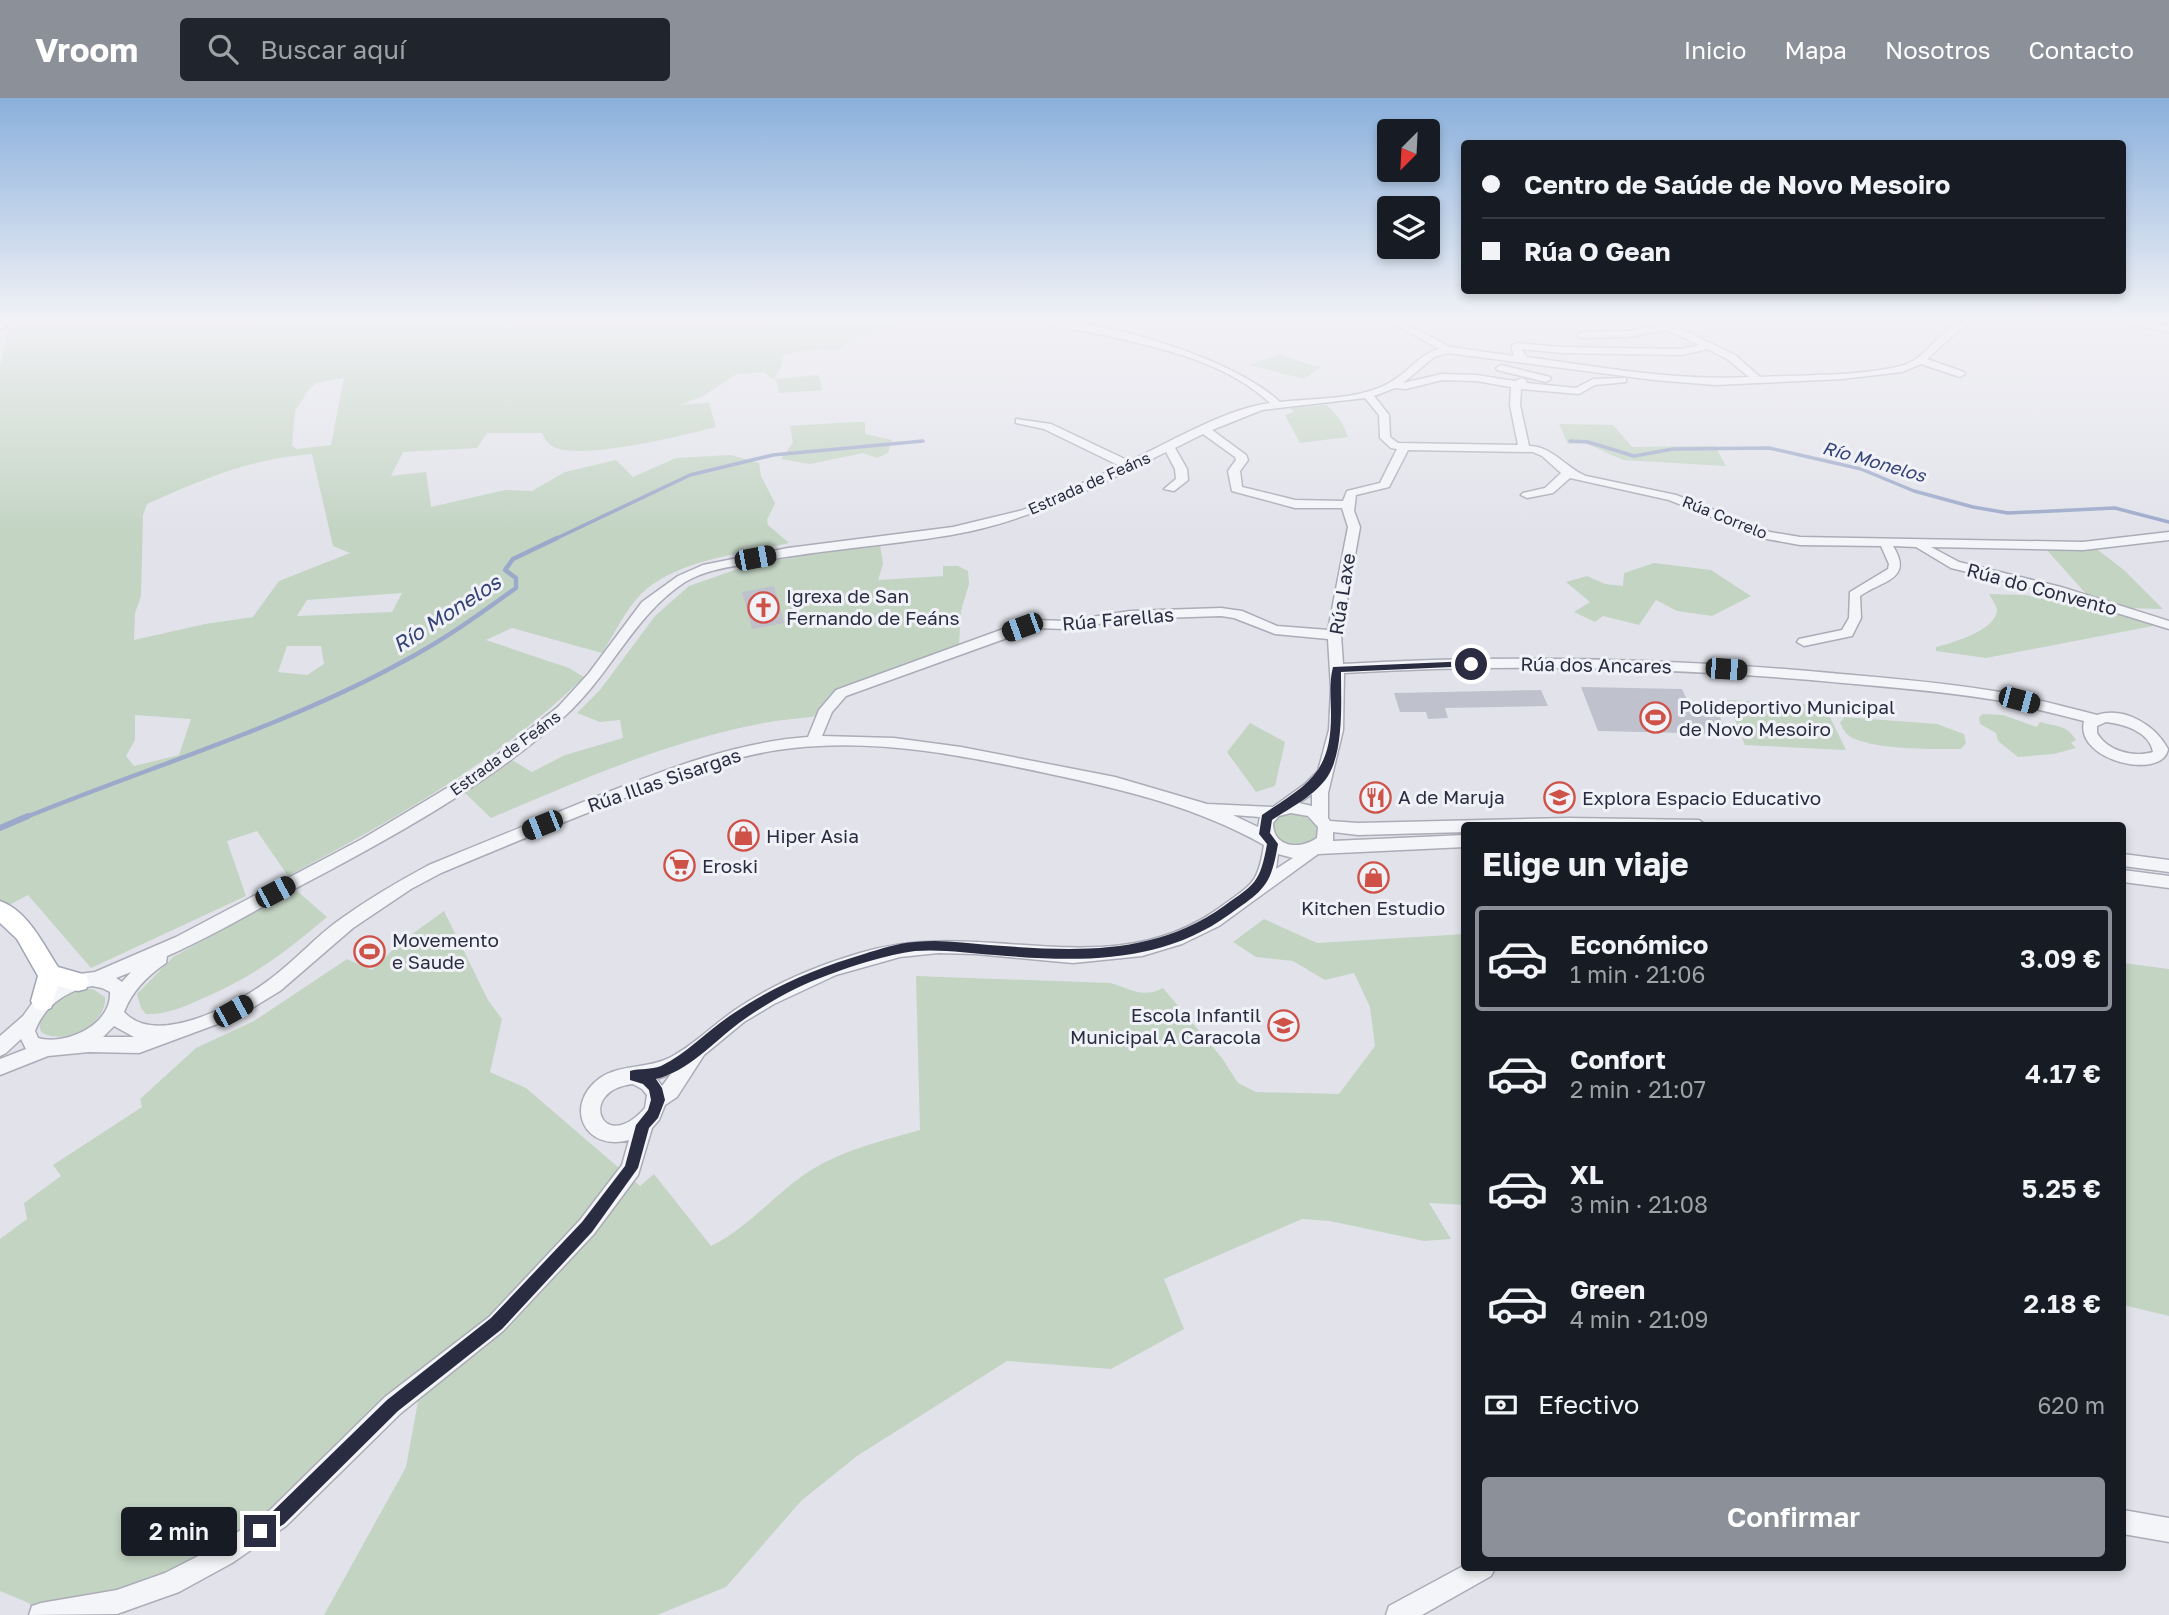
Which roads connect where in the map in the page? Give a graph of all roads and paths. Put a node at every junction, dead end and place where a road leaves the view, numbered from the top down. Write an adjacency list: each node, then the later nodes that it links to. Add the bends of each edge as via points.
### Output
1 (1581, 389): 9 (street)
2 (1263, 390): 8 (street)
3 (1382, 390): 7 (street, Estrada de Feáns)
4 (1516, 390): 14 (street)
5 (1549, 390): 6 (street)
6 (1577, 390)
7 (1368, 395): 8 (street, Estrada de Feáns); 13 (street, via 1384,415 1385,438)
8 (1277, 404): 11 (street, Estrada de Feáns)
9 (1579, 407)
10 (1020, 421): 15 (street, via 1047,426)
11 (1204, 430): 12 (street, Estrada de Feáns); 20 (street, via 1240,455 1242,460 1234,471 1236,489)
12 (1168, 446): 15 (street, Estrada de Feáns); 17 (street, via 1182,480)
13 (1404, 446): 14 (street, Rúa Correlo); 21 (street, via 1385,485 1351,493)
14 (1524, 447): 16 (street, Rúa Correlo, via 1541,451)
15 (1128, 465): 45 (street, Estrada de Feáns, via 1027,512 979,525 788,552 707,568 682,579 647,605 563,710 486,771 368,843)
16 (1568, 473): 19 (street, via 1549,491); 23 (street, Rúa Correlo, via 1599,484 1672,497 1778,538)
17 (1170, 489)
18 (1288, 489): 20 (street, via 1276,489)
19 (1527, 495)
20 (1269, 496): 21 (street, via 1295,504)
21 (1348, 505): 26 (street, Rúa Laxe, via 1354,527)
22 (2169, 536): 24 (street, Rúa Correlo, via 2083,546)
23 (1884, 541): 24 (street, Rúa Correlo); 27 (street, via 1896,566 1887,578 1869,583 1854,595 1853,626 1847,633)
24 (1920, 544): 25 (street, Rúa do Convento, via 1948,564)
25 (2169, 625)
26 (1334, 635): 28 (street, Rúa Laxe); 30 (street, Rúa Farellas, via 1275,630 1221,612 1035,624 841,692 825,710)
27 (1804, 642)
28 (1336, 669): 29 (street, Rúa dos Ancares, via 1619,664 1790,673 2019,700); 31 (street, Rúa Laxe, via 1336,730)
29 (2092, 724)
30 (813, 741): 32 (street, Rúa Illas Sisargas, via 878,741 1010,760); 51 (street, Rúa Illas Sisargas, via 755,749 668,775 435,869 347,923 254,999)
31 (1324, 774): 33 (street); 34 (street, Rúa Laxe, via 1320,793)
32 (1206, 808): 33 (street, Rúa Illas Sisargas); 37 (street, Rúa Illas Sisargas)
33 (1277, 810): 34 (street, via 1303,808); 37 (street, via 1264,826)
34 (1323, 822): 35 (street, via 1358,830); 38 (street, via 1325,841)
35 (1461, 827)
36 (1461, 841): 38 (street)
37 (1271, 842): 38 (street, via 1288,852); 43 (street, via 1268,871)
38 (1314, 850): 43 (street)
39 (2126, 860): 40 (street)
40 (2169, 866)
41 (2126, 876): 42 (street)
42 (2169, 882)
43 (1258, 888): 55 (street, via 1204,927 1123,951 1072,956 965,946 914,947 867,958 777,993 737,1017)
44 (0, 910): 46 (main road, via 25,933)
45 (182, 942): 47 (street, Estrada de Feáns); 49 (street, Estrada de Feáns, via 145,968)
46 (50, 975): 47 (main road); 48 (main road)
47 (87, 981): 48 (street, Estrada de Feáns); 49 (street, via 113,984)
48 (43, 1001): 50 (street, Estrada de Feáns)
49 (117, 1005): 51 (street, Rúa Illas Sisargas, via 120,1023 136,1031); 52 (street, Estrada de Feáns, via 91,1035)
50 (27, 1023): 53 (street, Estrada de Feáns); 54 (street, via 32,1044)
51 (176, 1033): 52 (street, Rúa Illas Sisargas, via 139,1045)
52 (70, 1045): 54 (street, Estrada de Feáns)
53 (0, 1048)
54 (49, 1049): 56 (street, Estrada de Feáns)
55 (696, 1052): 57 (street, via 658,1073); 58 (street, via 678,1081)
56 (0, 1067)
57 (634, 1076): 58 (street, via 647,1079 656,1088); 59 (street, via 605,1084 589,1109 591,1122 599,1131 613,1135)
58 (658, 1100): 59 (street)
59 (643, 1125): 63 (street, via 631,1168 587,1227 496,1324 393,1405 278,1518 224,1555 170,1583 117,1602)
60 (2126, 1523): 61 (street)
61 (2169, 1530)
62 (1478, 1571): 64 (street)
63 (41, 1615)
64 (1398, 1615)

